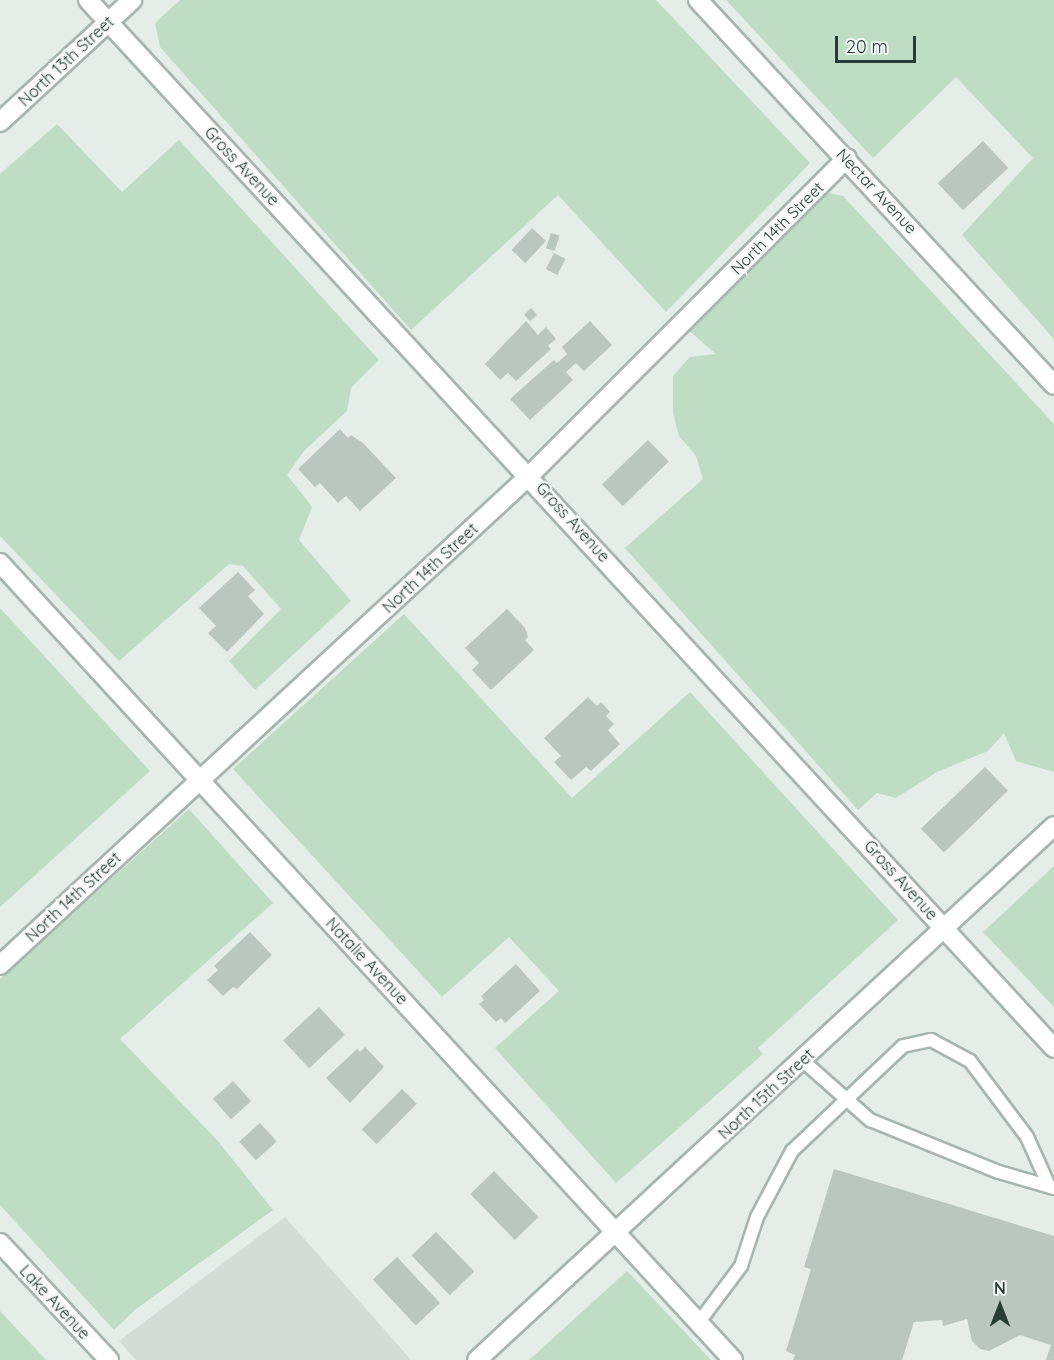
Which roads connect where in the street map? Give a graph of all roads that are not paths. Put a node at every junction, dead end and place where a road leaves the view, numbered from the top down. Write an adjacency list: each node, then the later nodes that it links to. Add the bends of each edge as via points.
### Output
1 (88, 0): 4 (street, Gross Avenue)
2 (132, 0): 4 (street, North 13th Street)
3 (698, 0): 6 (street, Nectar Avenue)
4 (108, 23): 5 (street, North 13th Street); 8 (street, Gross Avenue)
5 (0, 122)
6 (847, 158): 7 (street, Nectar Avenue); 8 (street, North 14th Street)
7 (1054, 385)
8 (530, 475): 10 (street, North 14th Street); 12 (street, Gross Avenue)
9 (0, 563): 10 (street, Natalie Avenue)
10 (200, 779): 13 (street, North 14th Street); 18 (street, Natalie Avenue)
11 (1054, 826): 12 (street, North 15th Street)
12 (945, 928): 14 (street, Gross Avenue); 15 (street, North 15th Street)
13 (0, 964)
14 (1054, 1048)
15 (802, 1060): 16 (lane); 18 (street, North 15th Street)
16 (845, 1098): 17 (lane, via 870,1120 999,1172); 17 (lane, via 903,1046 931,1040 970,1061 1027,1137); 20 (lane, via 792,1151 758,1216 741,1266)
17 (1051, 1187)
18 (617, 1232): 20 (street, Natalie Avenue); 22 (street, North 15th Street)
19 (0, 1243): 21 (street, Lake Avenue)
20 (699, 1322): 23 (street, Natalie Avenue)
21 (109, 1360)
22 (477, 1360)
23 (733, 1360)

